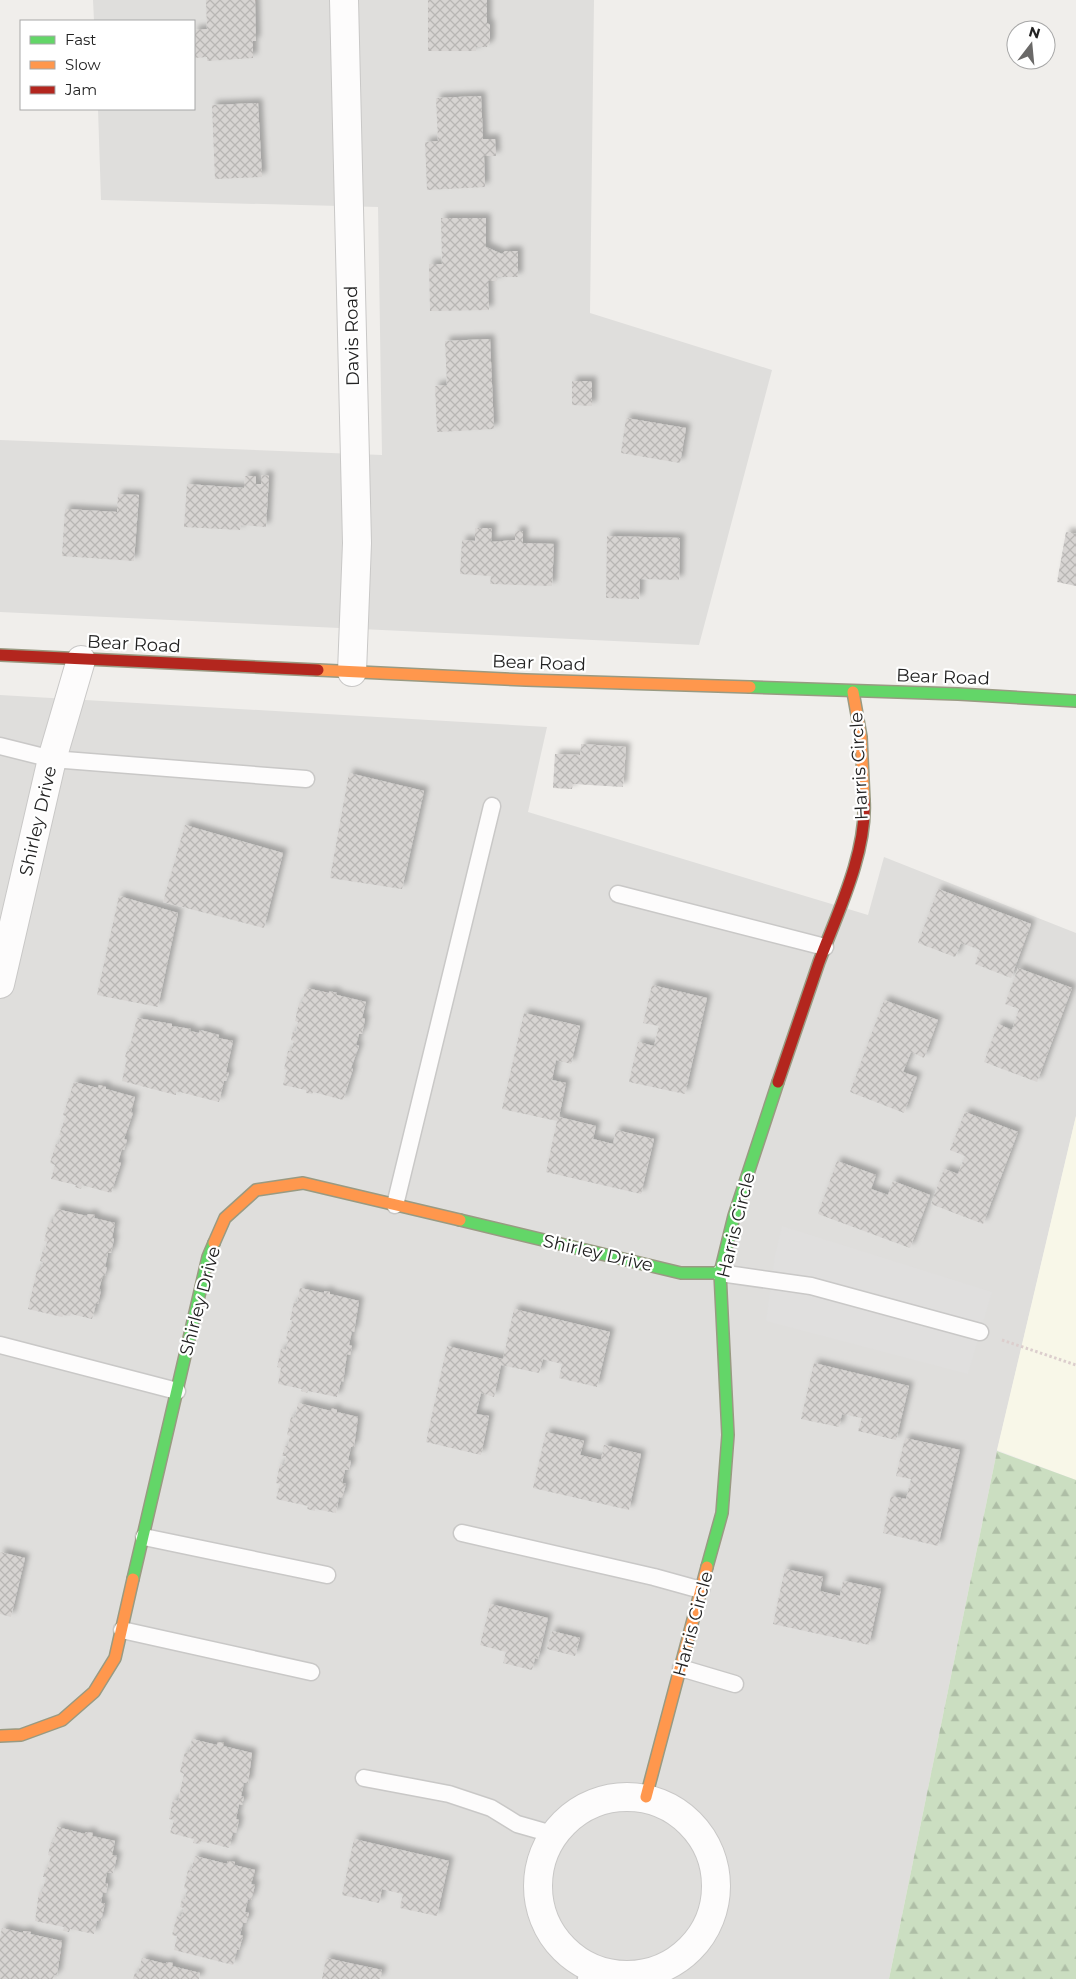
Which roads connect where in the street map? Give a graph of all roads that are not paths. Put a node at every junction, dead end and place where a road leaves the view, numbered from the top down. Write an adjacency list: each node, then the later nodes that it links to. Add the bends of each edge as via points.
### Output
1 (344, 0): 4 (street, Davis Road, via 357,543)
2 (0, 655): 3 (street, Bear Road)
3 (81, 660): 4 (street, Bear Road); 8 (street, Shirley Drive)
4 (352, 672): 5 (street, Bear Road)
5 (854, 692): 6 (street, Bear Road, via 958,694); 12 (street, Harris Circle, via 861,737 865,817 853,872)
6 (1076, 702)
7 (0, 746): 8 (lane)
8 (52, 759): 9 (lane); 13 (street, Shirley Drive)
9 (306, 779)
10 (492, 806): 14 (lane)
11 (618, 894): 12 (lane)
12 (825, 946): 15 (street, Harris Circle, via 734,1216)
13 (0, 984)
14 (395, 1205): 15 (street, Shirley Drive, via 682,1273); 18 (street, Shirley Drive, via 303,1183 256,1190 225,1218 208,1257)
15 (720, 1274): 16 (lane, via 811,1286); 22 (street, Harris Circle, via 728,1435 722,1513)
16 (980, 1332)
17 (0, 1345): 18 (lane)
18 (177, 1391): 20 (street, Shirley Drive)
19 (462, 1533): 22 (lane)
20 (144, 1537): 21 (lane); 23 (street, Shirley Drive)
21 (327, 1575)
22 (702, 1590): 24 (street, Harris Circle)
23 (122, 1630): 25 (lane); 27 (street, Shirley Drive, via 115,1658 94,1692 75,1709 62,1720 20,1736)
24 (681, 1668): 26 (lane); 29 (street, Harris Circle)
25 (311, 1672)
26 (735, 1684)
27 (0, 1736)
28 (364, 1778): 30 (lane, via 449,1794 491,1808 517,1824)
29 (646, 1797): 30 (street, via 611,1797 586,1806); 31 (street, via 679,1811 704,1837 716,1869 716,1905 702,1937 677,1962 644,1975)
30 (552, 1834): 31 (street, via 539,1866 538,1902 551,1934)
31 (587, 1972)

